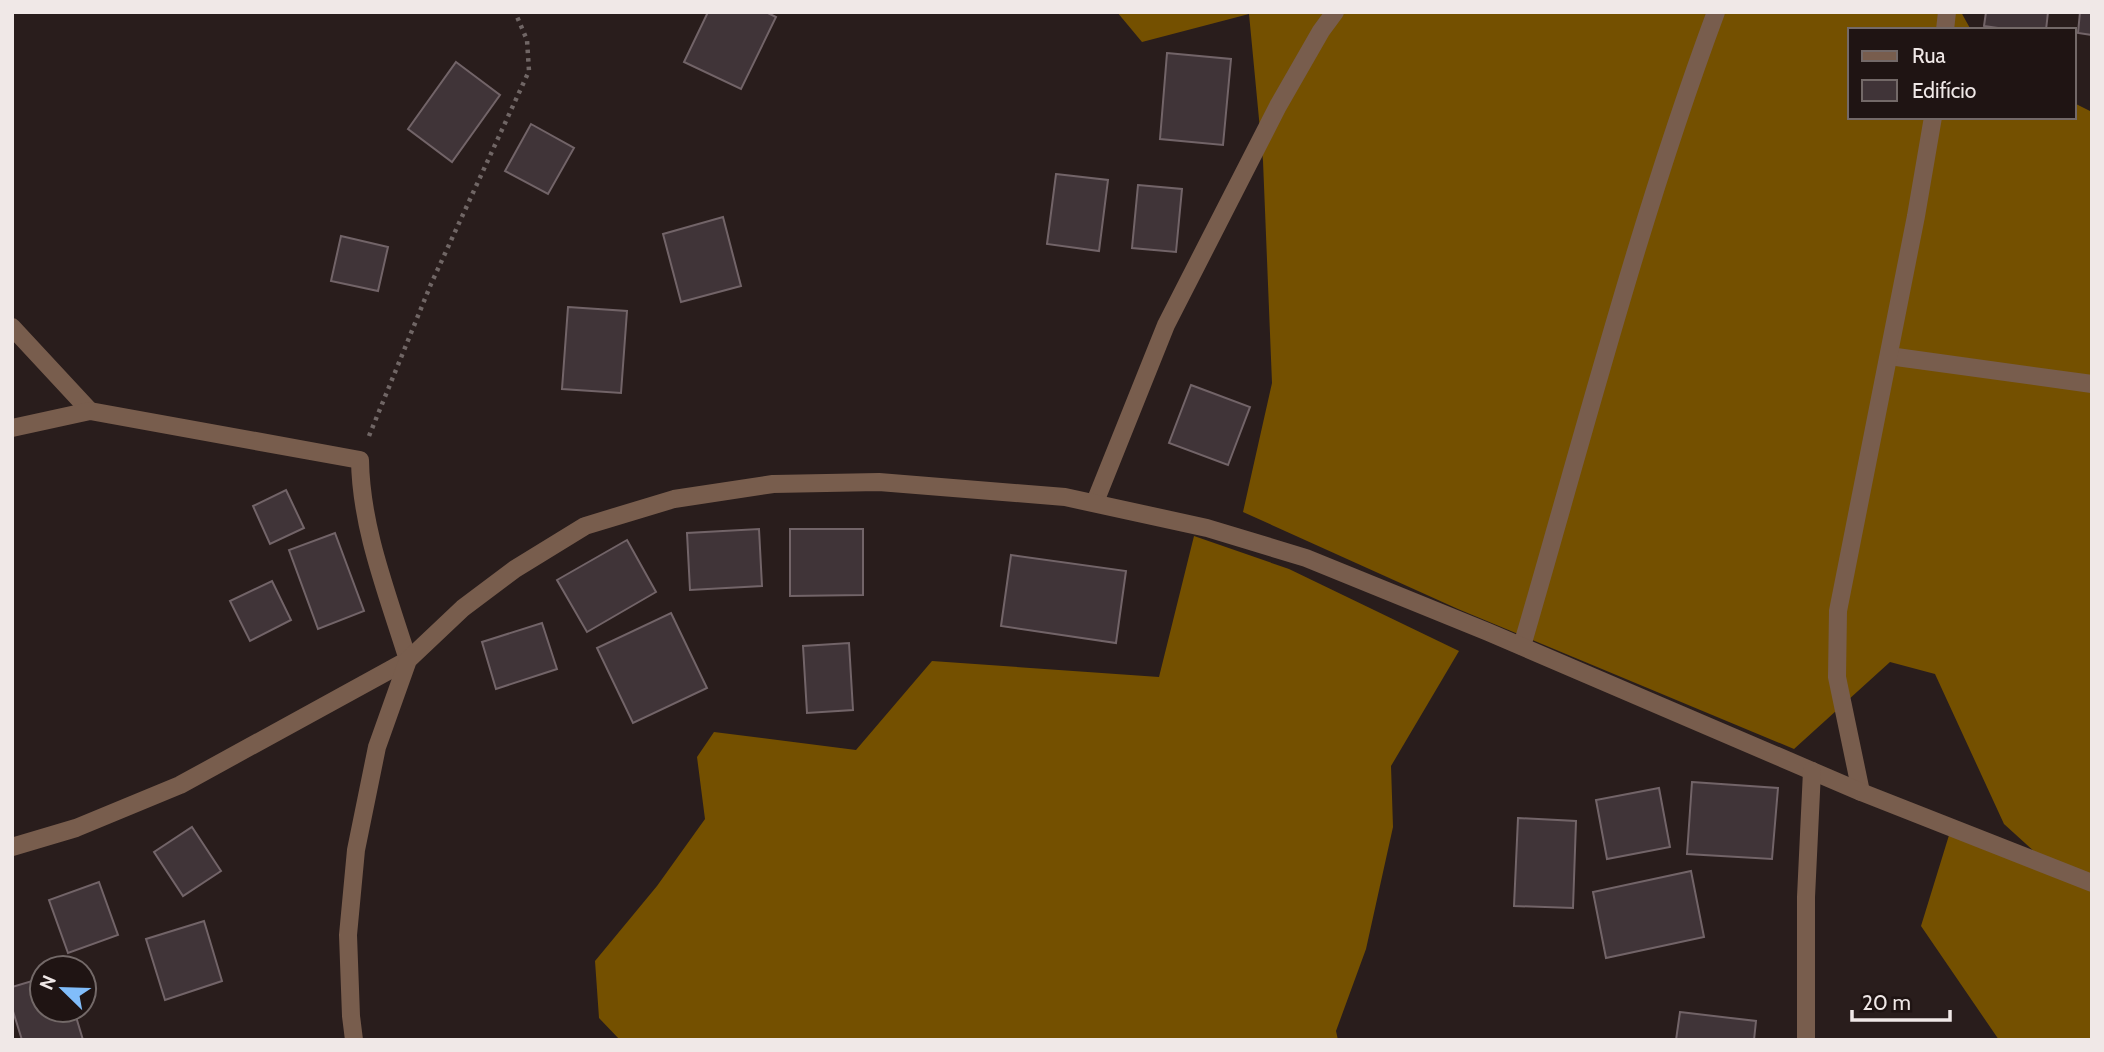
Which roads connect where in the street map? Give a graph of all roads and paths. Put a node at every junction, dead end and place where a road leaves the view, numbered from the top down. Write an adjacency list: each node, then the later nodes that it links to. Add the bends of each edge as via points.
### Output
1 (515, 12): 10 (path, via 527,40 529,71 431,284)
2 (1335, 12): 11 (street, via 1278,106 1166,325)
3 (1716, 12): 12 (street, via 1633,263)
4 (1933, 119): 6 (street)
5 (12, 327): 8 (street)
6 (1889, 356): 7 (street); 15 (street, via 1838,611 1837,677)
7 (2092, 384)
8 (90, 411): 9 (street); 10 (street)
9 (12, 428)
10 (360, 460): 13 (street, via 369,532)
11 (1095, 502): 12 (street, via 1208,528 1306,558); 13 (street, via 879,482 773,484 674,499 585,526 473,600)
12 (1522, 646): 14 (street)
13 (408, 660): 16 (street, via 180,785 76,828); 18 (street, via 377,747 356,850 348,935)
14 (1812, 771): 15 (street); 19 (street)
15 (1861, 792): 17 (street)
16 (12, 847)
17 (2092, 883)
18 (354, 1040)
19 (1806, 1040)

